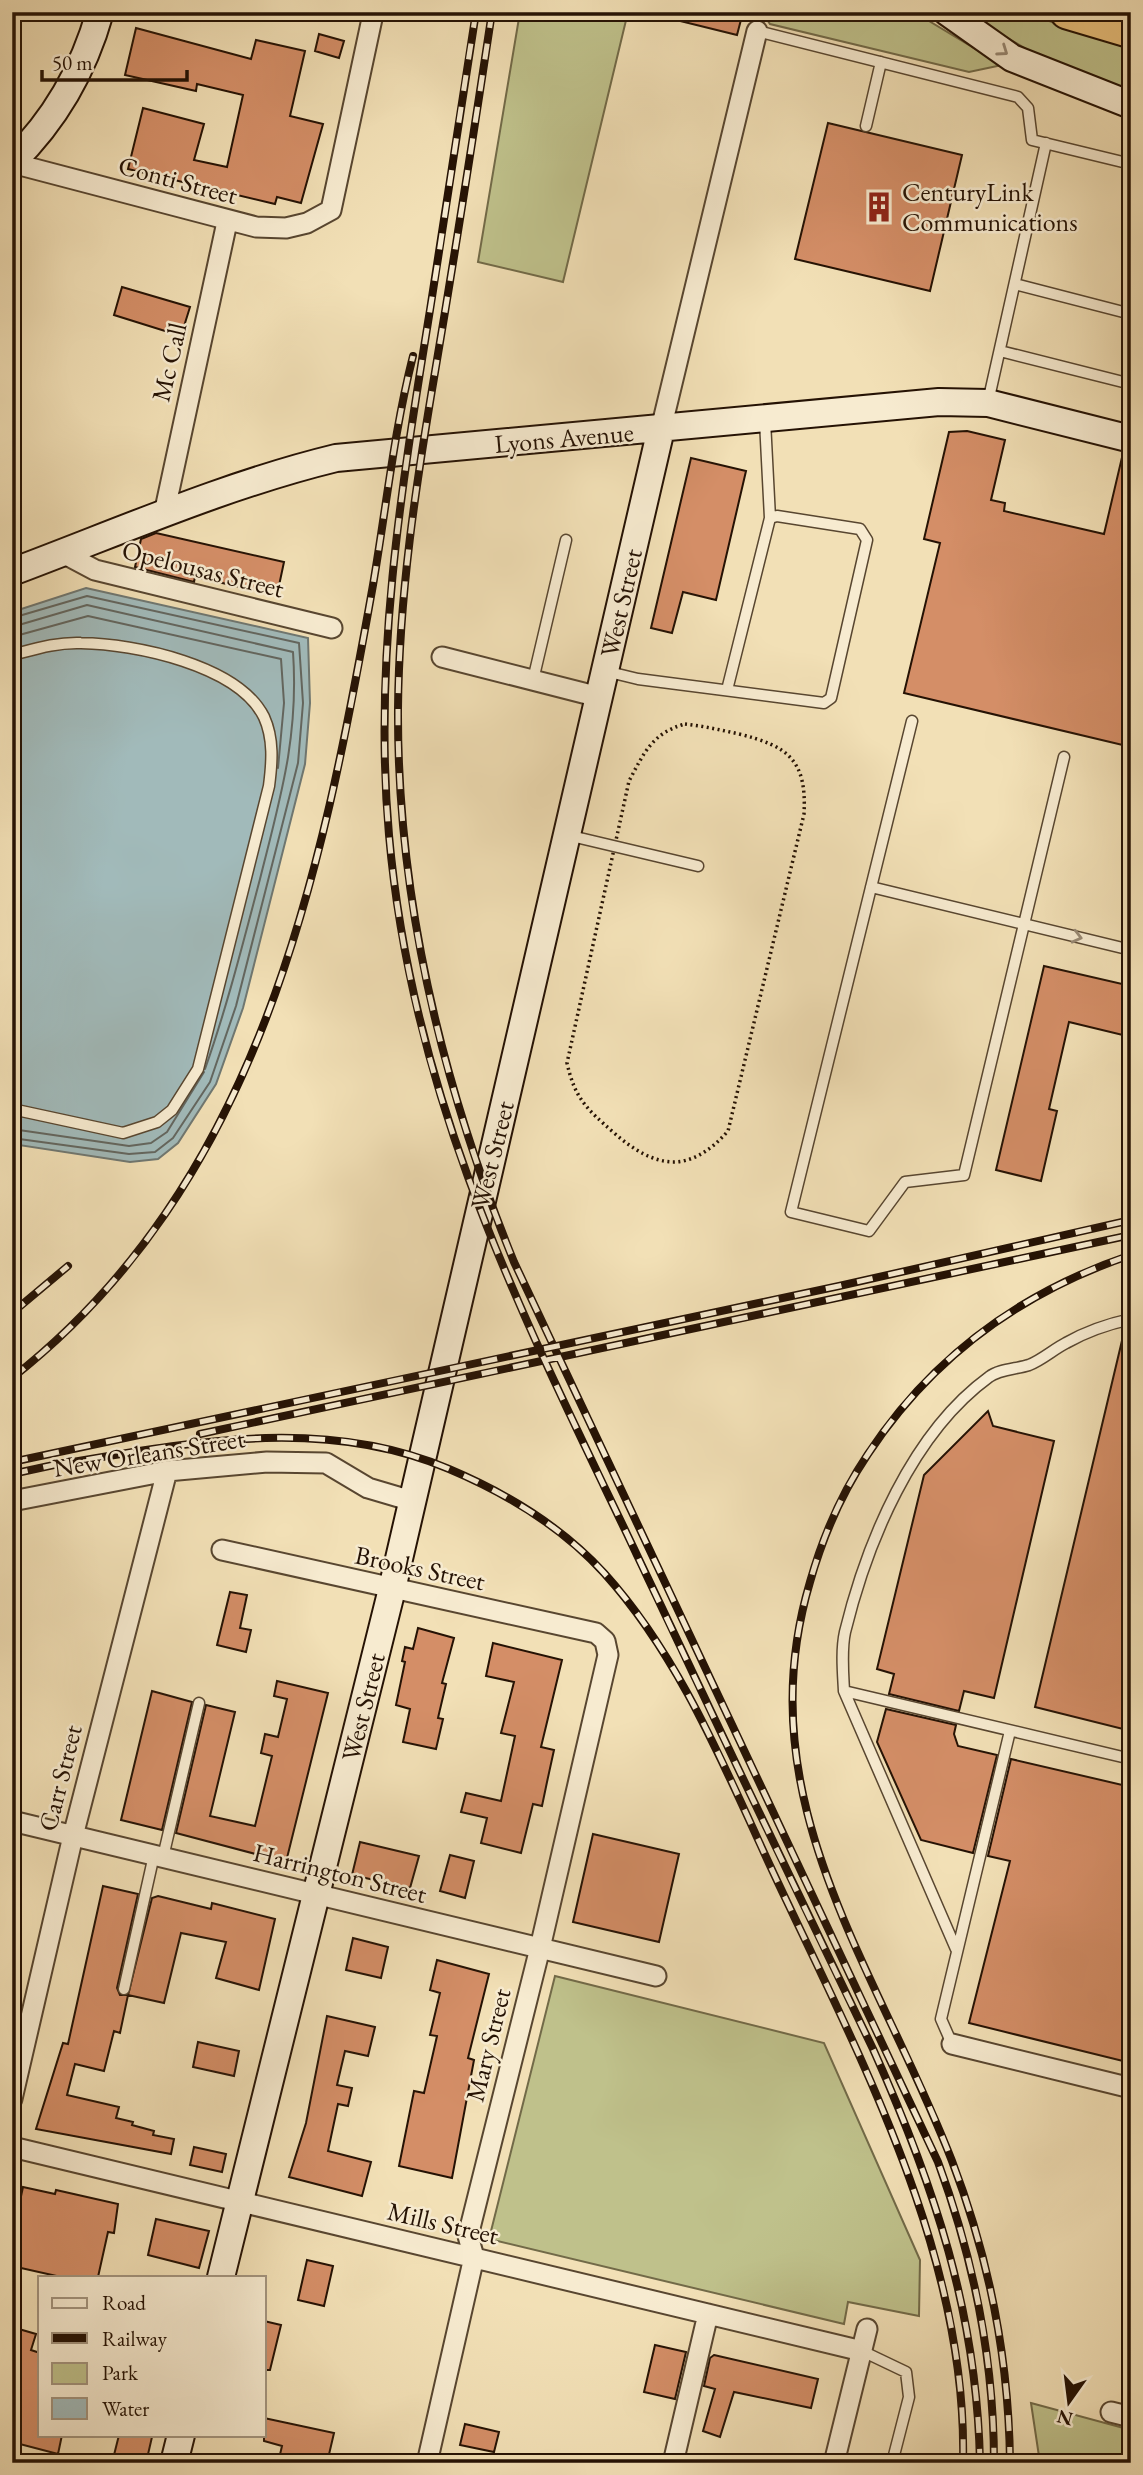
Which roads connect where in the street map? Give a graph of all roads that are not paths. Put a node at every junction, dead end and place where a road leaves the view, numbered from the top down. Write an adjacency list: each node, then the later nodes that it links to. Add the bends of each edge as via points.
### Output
1 (100, 12): 11 (street, via 79,69 59,104)
2 (947, 12): 8 (street, one-way to 8, via 1012,58)
3 (1068, 12): 6 (highway)
4 (371, 13): 13 (street, Conti Street, via 331,210 286,228)
5 (757, 31): 7 (lane); 20 (street, West Street)
6 (1131, 31)
7 (881, 62): 9 (lane); 10 (lane, via 1018,97 1028,108 1032,140)
8 (1131, 105)
9 (866, 126)
10 (1046, 143): 12 (lane); 14 (lane)
11 (12, 162): 13 (street, Conti Street)
12 (1131, 164)
13 (227, 222): 22 (street, Mc Call)
14 (1015, 284): 15 (lane); 16 (lane)
15 (1131, 314)
16 (1000, 351): 17 (lane); 18 (lane)
17 (1131, 384)
18 (988, 403): 19 (street, Lyons Avenue, via 939,402); 21 (street, Lyons Avenue)
19 (765, 417): 20 (street, Lyons Avenue); 23 (lane)
20 (661, 429): 22 (street, Lyons Avenue, via 336,458); 30 (street, West Street)
21 (1131, 439)
22 (164, 514): 25 (street, Lyons Avenue)
23 (770, 518): 32 (lane); 32 (lane, via 860,529 867,540 831,698 824,703)
24 (566, 540): 31 (lane)
25 (63, 553): 26 (street, Lyons Avenue); 27 (street, Opelousas Street, via 95,570)
26 (12, 572)
27 (332, 628)
28 (12, 655): 41 (lane, via 79,643 116,646 212,670 252,699 264,717 272,760 225,971 198,1069 187,1091 157,1122 123,1133)
29 (442, 657): 31 (street)
30 (605, 671): 32 (lane); 33 (street, West Street)
31 (533, 680): 33 (street)
32 (727, 690)
33 (599, 696): 36 (street, West Street)
34 (912, 721): 38 (lane)
35 (1064, 757): 39 (lane)
36 (566, 835): 37 (lane); 44 (street, West Street)
37 (698, 866)
38 (871, 887): 39 (lane); 39 (lane, via 791,1212 869,1231 905,1182 964,1175)
39 (1024, 924): 40 (lane, one-way to 40)
40 (1131, 950)
41 (12, 1109)
42 (1131, 1319): 49 (lane, via 1104,1325 1031,1364 991,1375 947,1414 913,1461 880,1525 844,1634)
43 (167, 1471): 44 (street, New Orleans Street, via 267,1462 326,1463 368,1488); 45 (street, New Orleans Street); 54 (street, Carr Street)
44 (412, 1501): 47 (street, West Street)
45 (12, 1502)
46 (222, 1550): 47 (street, Brooks Street)
47 (392, 1589): 48 (street, Brooks Street, via 596,1633); 56 (street, West Street)
48 (605, 1641): 57 (street, Mary Street, via 608,1655)
49 (844, 1691): 51 (lane); 58 (lane)
50 (199, 1703): 55 (lane)
51 (1010, 1731): 52 (lane); 58 (lane)
52 (1131, 1759)
53 (12, 1821): 54 (street, Harrington Street)
54 (73, 1836): 55 (street, Harrington Street); 63 (street, Carr Street)
55 (158, 1856): 56 (street, Harrington Street); 60 (lane)
56 (318, 1894): 57 (street, Harrington Street); 65 (street, West Street)
57 (540, 1948): 59 (street, Harrington Street); 66 (street, Mary Street, via 468,2236)
58 (956, 1949): 61 (lane, via 941,2020)
59 (656, 1976)
60 (124, 1989)
61 (952, 2044): 62 (street)
62 (1131, 2088)
63 (12, 2099)
64 (12, 2147): 65 (street, Mills Street)
65 (240, 2202): 66 (street, Mills Street); 67 (street, West Street)
66 (474, 2257): 68 (street, Mills Street); 75 (street, Mary Street)
67 (221, 2276)
68 (708, 2314): 70 (street, Mills Street); 76 (street)
69 (867, 2329): 70 (street)
70 (862, 2351): 77 (street); 78 (lane, via 906,2372 909,2397)
71 (1111, 2412): 72 (street)
72 (1131, 2417)
73 (181, 2436): 74 (street)
74 (174, 2463)
75 (427, 2463)
76 (673, 2463)
77 (835, 2463)
78 (892, 2463)

